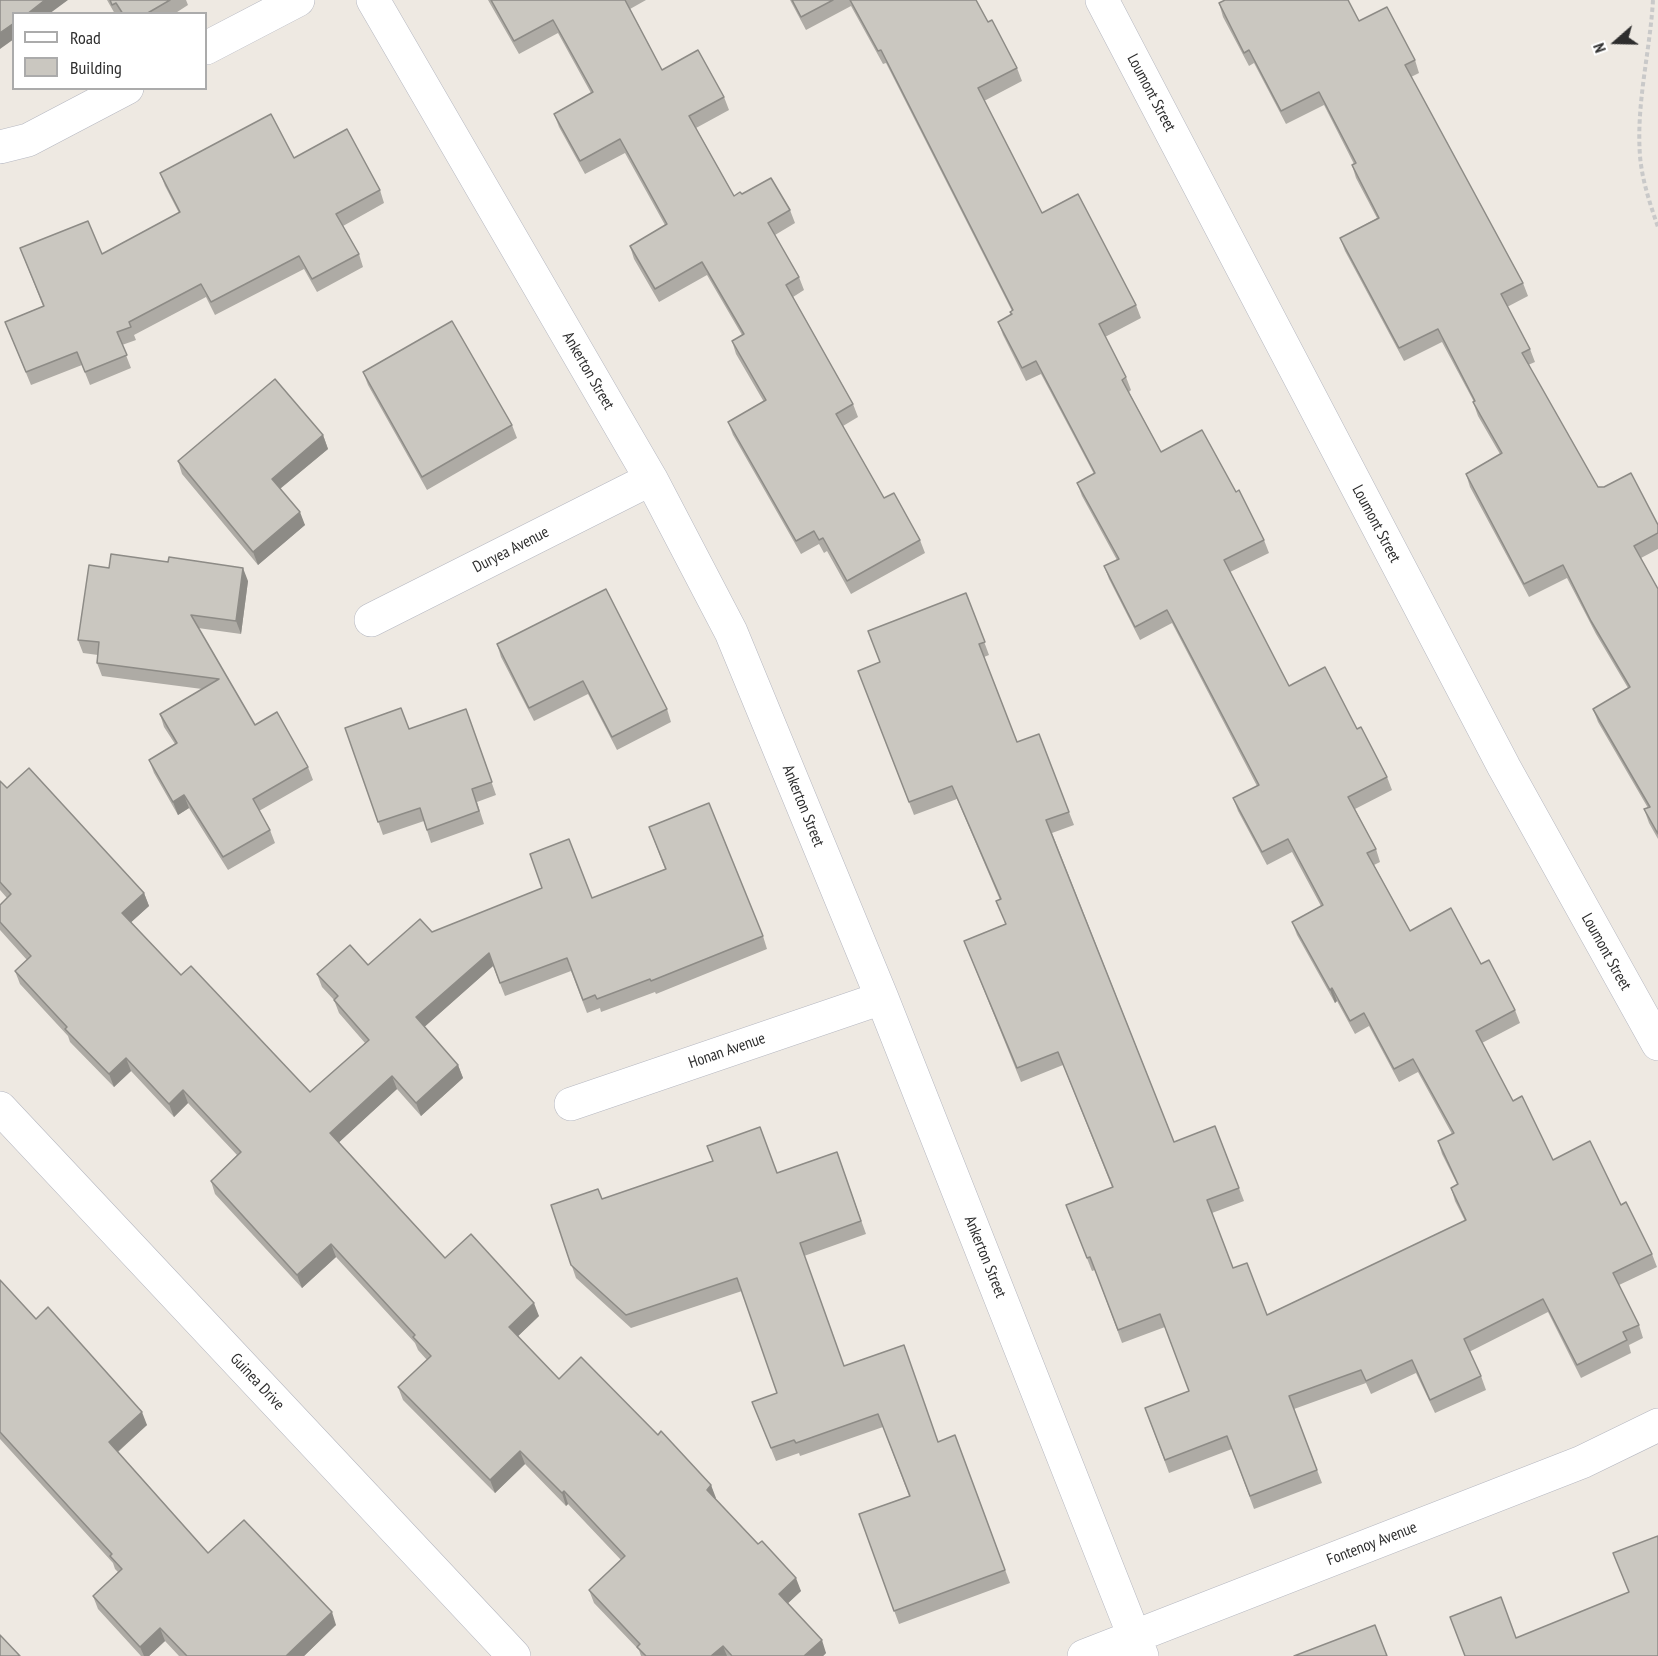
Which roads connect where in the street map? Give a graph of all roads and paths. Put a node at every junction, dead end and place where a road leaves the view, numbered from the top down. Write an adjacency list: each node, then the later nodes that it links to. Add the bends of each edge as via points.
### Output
1 (298, 0): 5 (street)
2 (373, 0): 9 (street, Ankerton Street)
3 (1102, 0): 12 (street, Loumont Street, via 1504,767)
4 (1653, 0): 8 (path, via 1640,113 1640,156 1646,193)
5 (207, 47)
6 (123, 90): 7 (street, via 28,140)
7 (0, 147)
8 (1658, 227)
9 (651, 479): 10 (street, Duryea Avenue); 11 (street, Ankerton Street, via 731,632)
10 (371, 620)
11 (882, 998): 13 (street, Honan Avenue); 16 (street, Ankerton Street)
12 (1658, 1044)
13 (571, 1104)
14 (0, 1108): 17 (street, Guinea Drive)
15 (1658, 1425): 16 (street, Fontenoy Avenue, via 1582,1462)
16 (1139, 1646): 18 (street, Fontenoy Avenue)
17 (514, 1656)
18 (1084, 1656)

